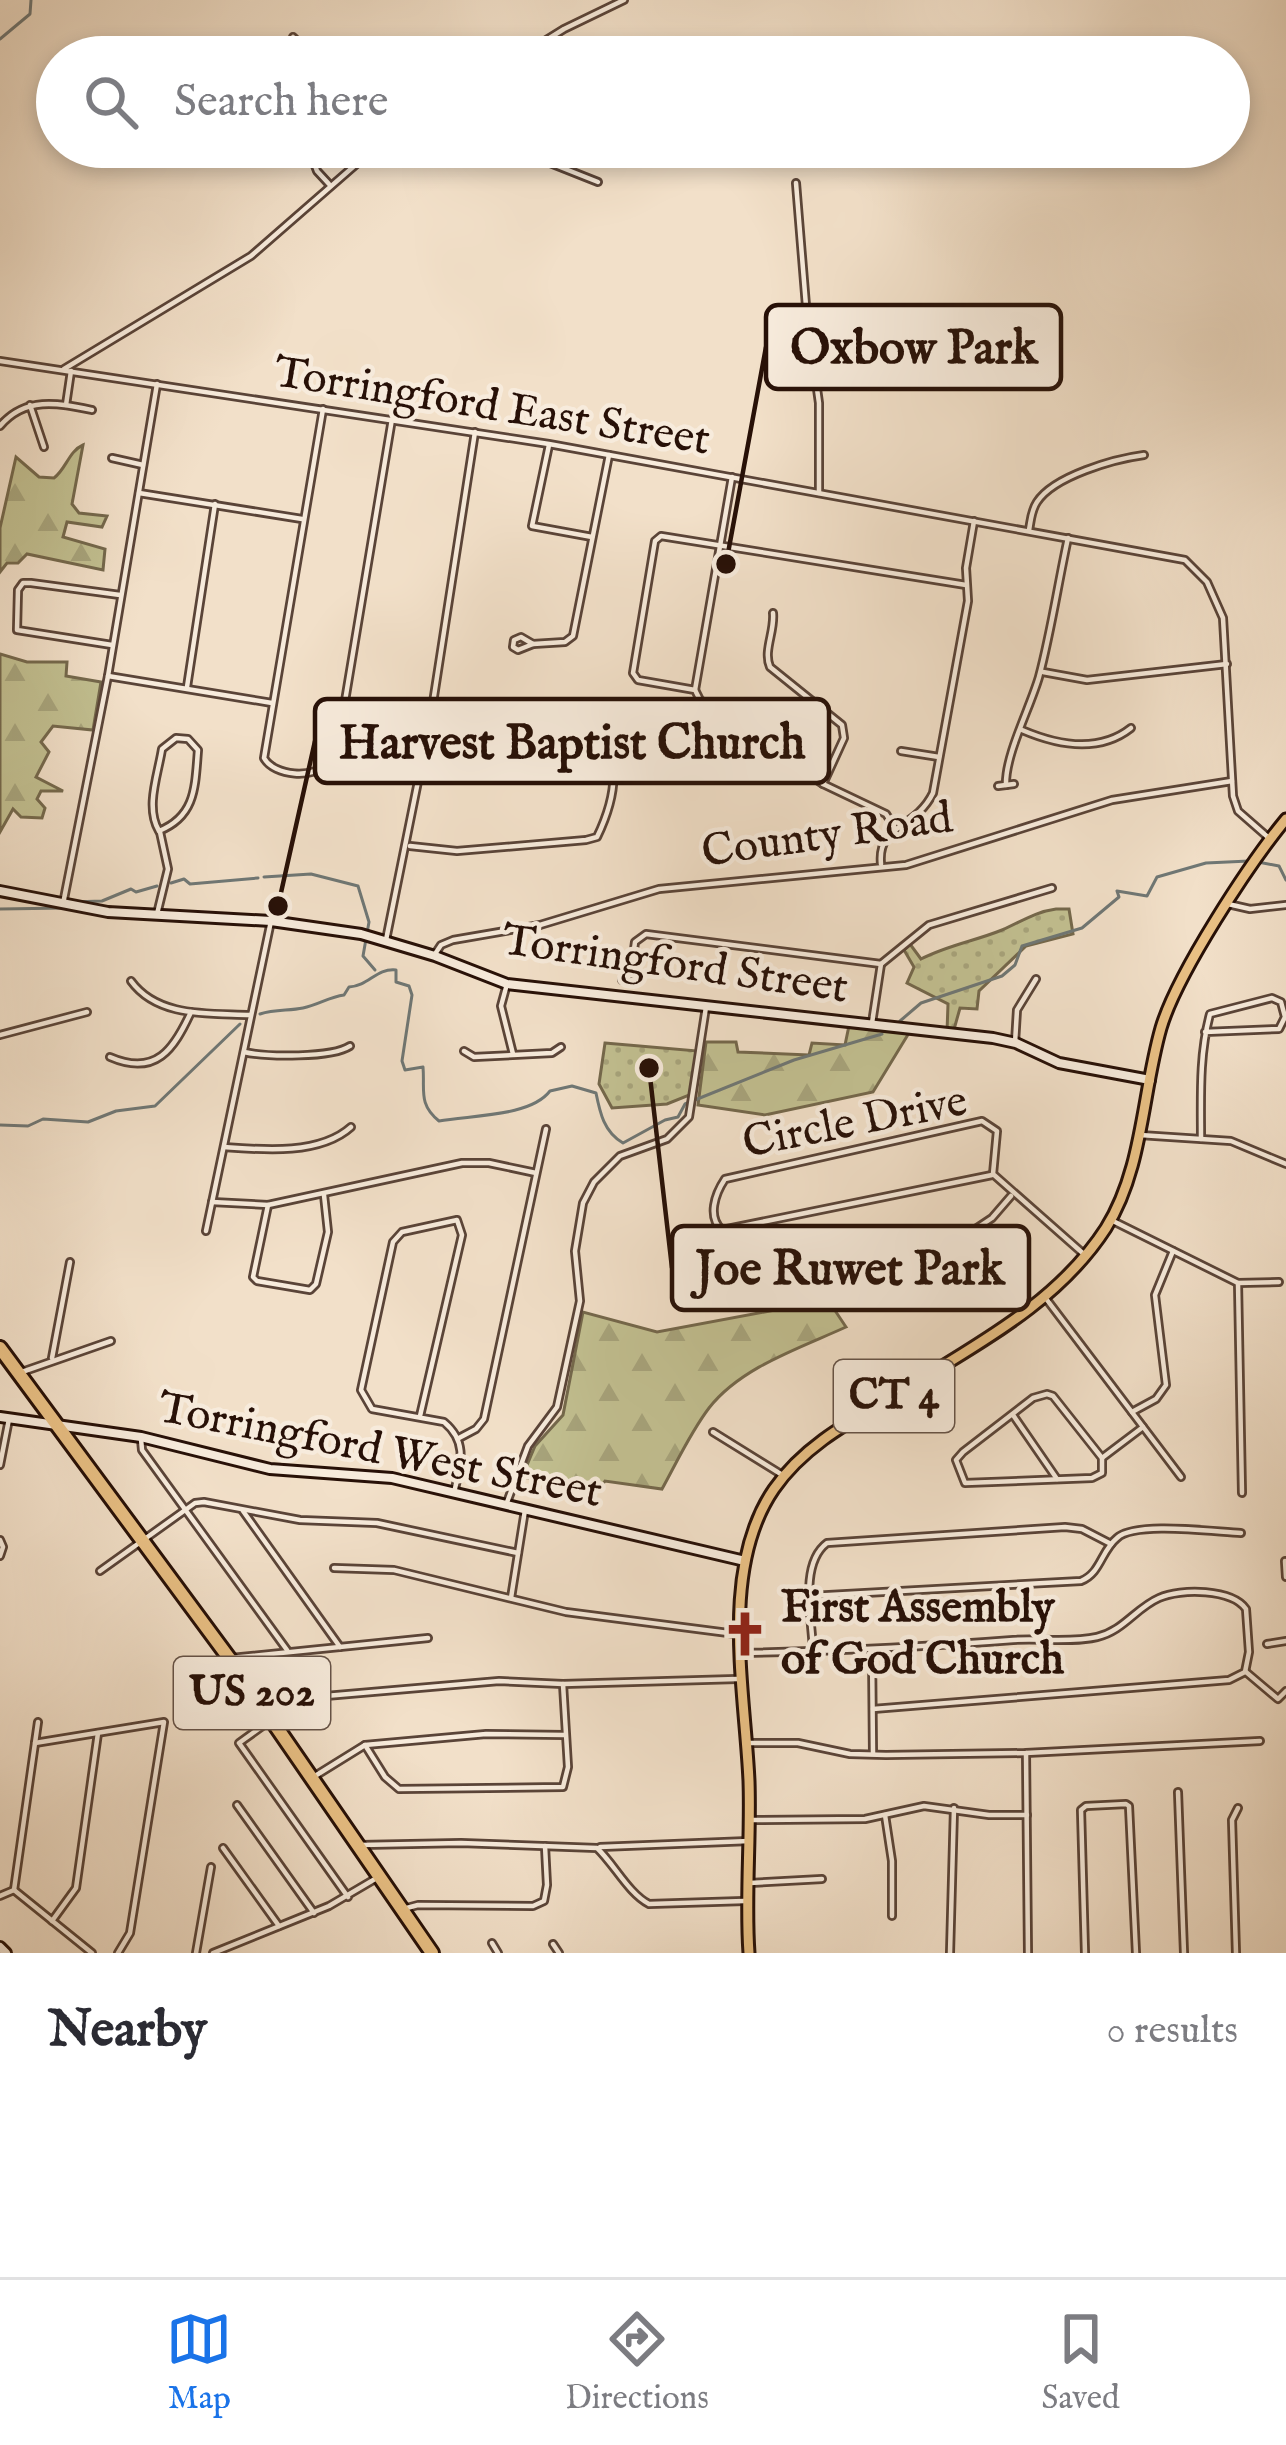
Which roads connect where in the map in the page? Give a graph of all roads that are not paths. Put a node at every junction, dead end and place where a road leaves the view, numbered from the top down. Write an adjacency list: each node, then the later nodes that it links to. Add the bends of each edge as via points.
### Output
1 (624, 0): 2 (street)
2 (554, 36)
3 (317, 168): 8 (street)
4 (349, 168): 8 (street)
5 (563, 168): 6 (street)
6 (598, 182)
7 (796, 183): 27 (street, via 819,403)
8 (329, 184): 10 (street, via 251,256)
9 (0, 361): 10 (street, Torringford East Street)
10 (67, 371): 11 (street, Torringford East Street); 13 (street)
11 (157, 385): 15 (street, Torringford East Street); 24 (street)
12 (30, 405): 13 (street); 17 (street); 20 (street)
13 (66, 405): 14 (street)
14 (92, 410)
15 (323, 410): 16 (street, Torringford East Street); 29 (street)
16 (392, 419): 18 (street, Torringford East Street); 45 (street, via 338,743 328,763 306,774 274,769 264,758)
17 (0, 426)
18 (476, 432): 19 (street, Torringford East Street); 46 (street)
19 (549, 444): 21 (street, Torringford East Street); 32 (street, via 532,526)
20 (44, 447)
21 (609, 455): 25 (street, Torringford East Street); 32 (street)
22 (1144, 455): 31 (street, via 1105,462 1043,494)
23 (112, 458): 24 (street)
24 (143, 465): 26 (street)
25 (732, 477): 27 (street, Torringford East Street); 34 (street)
26 (139, 493): 28 (street); 36 (street)
27 (819, 493): 30 (street, Torringford East Street)
28 (215, 504): 29 (street); 43 (street)
29 (302, 519): 45 (street)
30 (974, 521): 31 (street, Torringford East Street); 35 (street)
31 (1029, 530): 33 (street, Torringford East Street)
32 (592, 537): 38 (street, via 573,635)
33 (1068, 538): 40 (street, Torringford East Street, via 1185,560 1220,604); 41 (street)
34 (719, 545): 35 (street); 44 (street); 44 (street, via 655,541 640,629 638,680)
35 (966, 585): 50 (street)
36 (120, 595): 39 (street); 39 (street, via 32,583 18,590 17,630)
37 (773, 613): 52 (street, via 770,667 842,725)
38 (532, 644)
39 (112, 645): 42 (street)
40 (1227, 664): 41 (street, via 1087,680); 51 (street)
41 (1040, 672): 48 (street)
42 (108, 676): 43 (street); 63 (street)
43 (187, 687): 45 (street)
44 (695, 690): 52 (street)
45 (272, 703)
46 (430, 722): 58 (street); 58 (street, via 585,736 608,748 615,777 602,827 586,841 457,851)
47 (1131, 728): 48 (street, via 1070,747)
48 (1022, 730): 53 (street)
49 (901, 751): 50 (street)
50 (939, 757): 55 (street, via 924,812)
51 (1232, 781): 57 (street, via 1238,811); 59 (street, County Road, via 1112,800)
52 (824, 784): 55 (street, via 886,814)
53 (1006, 785)
54 (1286, 819): 57 (main road, CT 4)
55 (895, 828): 59 (street, via 881,844)
56 (159, 831): 56 (street, via 152,812 163,749 188,739 198,754 189,807); 65 (street, via 168,869)
57 (1270, 839): 62 (main road, CT 4)
58 (407, 846): 67 (street)
59 (881, 866): 68 (street, County Road, via 659,889 540,925 453,940)
60 (1052, 888): 69 (street, via 928,925)
61 (0, 890): 63 (main road, Torringford Street)
62 (1228, 904): 64 (street); 88 (main road, CT 4, via 1174,994)
63 (67, 905): 65 (main road, Torringford Street)
64 (1286, 905)
65 (157, 914): 66 (main road, Torringford Street)
66 (271, 921): 67 (main road, Torringford Street); 77 (street)
67 (386, 940): 68 (main road, Torringford Street)
68 (435, 956): 73 (main road, Torringford Street)
69 (881, 964): 71 (street, via 646,934 635,942); 78 (street)
70 (1036, 979): 81 (street, via 1017,1010)
71 (622, 980)
72 (131, 981): 76 (street, via 141,996)
73 (507, 985): 74 (main road, Torringford Street); 86 (street, via 501,1006)
74 (706, 1007): 78 (main road, Torringford Street); 130 (street, via 690,1114 668,1139 620,1156 584,1203 575,1251 580,1301 557,1407 528,1446)
75 (87, 1012): 80 (street)
76 (191, 1012): 77 (street); 87 (street, via 156,1061)
77 (250, 1015): 85 (street)
78 (872, 1024): 81 (main road, Torringford Street)
79 (1205, 1032): 79 (street, via 1210,1015 1281,1002 1279,1029); 92 (street)
80 (0, 1035)
81 (1015, 1043): 88 (main road, Torringford Street, via 1052,1061)
82 (350, 1046): 85 (street)
83 (561, 1047): 86 (street)
84 (464, 1051): 86 (street)
85 (244, 1052): 93 (street)
86 (513, 1055)
87 (110, 1058)
88 (1150, 1080): 91 (main road, CT 4)
89 (351, 1127): 93 (street, via 340,1137 279,1150)
90 (546, 1129): 95 (street)
91 (1139, 1135): 92 (street); 101 (main road, CT 4)
92 (1201, 1138): 94 (street)
93 (224, 1147): 99 (street)
94 (1286, 1164)
95 (536, 1173): 98 (street, via 462,1163); 122 (street, via 484,1419)
96 (993, 1174): 97 (street, Circle Drive); 103 (street, Circle Drive); 103 (street, Circle Drive, via 997,1131 974,1121 725,1179 714,1207)
97 (1013, 1193): 103 (street, via 965,1236 736,1285 713,1270); 105 (street, Circle Drive)
98 (324, 1195): 100 (street); 100 (street, via 328,1232 310,1290 254,1276)
99 (212, 1202): 100 (street); 102 (street)
100 (268, 1205)
101 (1111, 1220): 104 (street); 105 (main road, CT 4)
102 (206, 1231)
103 (722, 1231)
104 (1173, 1251): 108 (street); 114 (street, via 1155,1294 1166,1385)
105 (1086, 1256): 109 (main road, CT 4)
106 (70, 1262): 112 (street)
107 (1279, 1282): 108 (street)
108 (1238, 1283): 129 (street)
109 (1044, 1296): 114 (street); 125 (main road, CT 4, via 824,1439)
110 (111, 1341): 112 (street)
111 (0, 1348): 113 (highway, US 202)
112 (52, 1358): 113 (street)
113 (19, 1372): 119 (highway, US 202)
114 (1132, 1412): 118 (street)
115 (1013, 1415): 123 (street, via 1040,1394 1053,1396); 127 (street); 127 (street, via 956,1460 965,1483)
116 (420, 1416): 116 (street, via 366,1403 368,1348 397,1236 457,1220 462,1234); 122 (street, via 444,1422)
117 (4, 1418): 119 (main road, Torringford West Street); 124 (street)
118 (1143, 1427): 123 (street); 126 (street)
119 (61, 1428): 121 (main road, Torringford West Street); 136 (highway, US 202)
120 (713, 1432): 125 (street)
121 (141, 1437): 128 (main road, Torringford West Street, via 270,1469 381,1477); 131 (street)
122 (459, 1438): 128 (street)
123 (1102, 1458): 127 (street, via 1102,1473 1092,1478)
124 (0, 1465)
125 (784, 1476): 140 (main road, CT 4, via 758,1518)
126 (1181, 1477)
127 (1057, 1479)
128 (454, 1493): 130 (main road, Torringford West Street)
129 (1243, 1493)
130 (506, 1505): 132 (main road, Torringford West Street)
131 (186, 1510): 133 (street, via 204,1502); 136 (street); 152 (street)
132 (525, 1510): 138 (street); 140 (main road, Torringford West Street)
133 (243, 1511): 138 (street, via 377,1523); 151 (street)
134 (1241, 1533): 137 (street, via 1141,1530)
135 (0, 1540): 139 (street)
136 (142, 1540): 143 (street); 156 (highway, US 202)
137 (1112, 1544): 145 (street, via 1081,1581); 145 (street, via 1065,1527 827,1543 812,1559)
138 (518, 1553): 146 (street)
139 (0, 1556)
140 (745, 1561): 147 (main road, CT 4)
141 (1285, 1561): 144 (street)
142 (334, 1568): 146 (street, via 394,1570)
143 (100, 1571)
144 (1286, 1577)
145 (811, 1596): 154 (street)
146 (511, 1598): 147 (street)
147 (741, 1634): 155 (main road, CT 4)
148 (428, 1638): 151 (street)
149 (1286, 1641): 150 (street)
150 (1267, 1644)
151 (340, 1647): 152 (street)
152 (287, 1650): 156 (street)
153 (872, 1651): 154 (street); 157 (street, via 1098,1636 1175,1594 1236,1598 1246,1610); 161 (street)
154 (813, 1652): 155 (street)
155 (741, 1653): 158 (main road, CT 4)
156 (229, 1658): 162 (highway, US 202)
157 (1245, 1672): 160 (street, via 1278,1699); 161 (street, via 1229,1681)
158 (741, 1679): 159 (street); 167 (main road, CT 4)
159 (563, 1684): 162 (street, via 499,1681 314,1697); 165 (street)
160 (1286, 1691)
161 (873, 1709): 171 (street)
162 (270, 1719): 172 (highway, US 202); 191 (street, via 239,1743)
163 (38, 1722): 168 (street)
164 (98, 1733): 168 (street); 196 (street, via 76,1888); 203 (street, via 164,1722 130,1933)
165 (564, 1735): 169 (street); 169 (street, via 563,1786 399,1789)
166 (1260, 1741): 170 (street)
167 (746, 1742): 171 (street); 179 (main road, CT 4)
168 (35, 1743): 189 (street)
169 (365, 1745): 172 (street)
170 (1026, 1753): 171 (street); 178 (street)
171 (873, 1755)
172 (312, 1777): 181 (highway, US 202)
173 (1178, 1792): 214 (street)
174 (237, 1805): 194 (street)
175 (954, 1808): 177 (street); 178 (street); 210 (street)
176 (1238, 1808): 215 (street)
177 (885, 1815): 179 (street); 195 (street)
178 (1028, 1815): 211 (street)
179 (750, 1820): 180 (main road, CT 4)
180 (749, 1840): 184 (street); 188 (main road, CT 4)
181 (359, 1845): 182 (street); 186 (highway, US 202)
182 (545, 1845): 184 (street); 193 (street, via 544,1901 533,1906)
183 (223, 1848): 197 (street)
184 (597, 1848): 192 (street, via 649,1904)
185 (211, 1867): 204 (street)
186 (380, 1875): 191 (street); 193 (highway, US 202)
187 (822, 1880): 188 (street)
188 (750, 1882): 192 (main road, CT 4)
189 (14, 1890): 190 (street); 196 (street)
190 (0, 1896)
191 (348, 1897): 194 (street)
192 (749, 1901): 201 (main road, CT 4)
193 (403, 1909): 207 (highway, US 202)
194 (314, 1912): 197 (street)
195 (892, 1916)
196 (52, 1922): 202 (street)
197 (279, 1926): 198 (street)
198 (247, 1940): 205 (street); 206 (street)
199 (492, 1943): 208 (street)
200 (553, 1944): 209 (street)
201 (748, 1952)
202 (92, 1953)
203 (118, 1953)
204 (196, 1953)
205 (213, 1953)
206 (252, 1953)
207 (430, 1953)
208 (498, 1953)
209 (560, 1953)
210 (950, 1953)
211 (1028, 1953)
212 (1085, 1953): 213 (street, via 1081,1810 1126,1804)
213 (1136, 1953)
214 (1184, 1953)
215 (1236, 1953)

